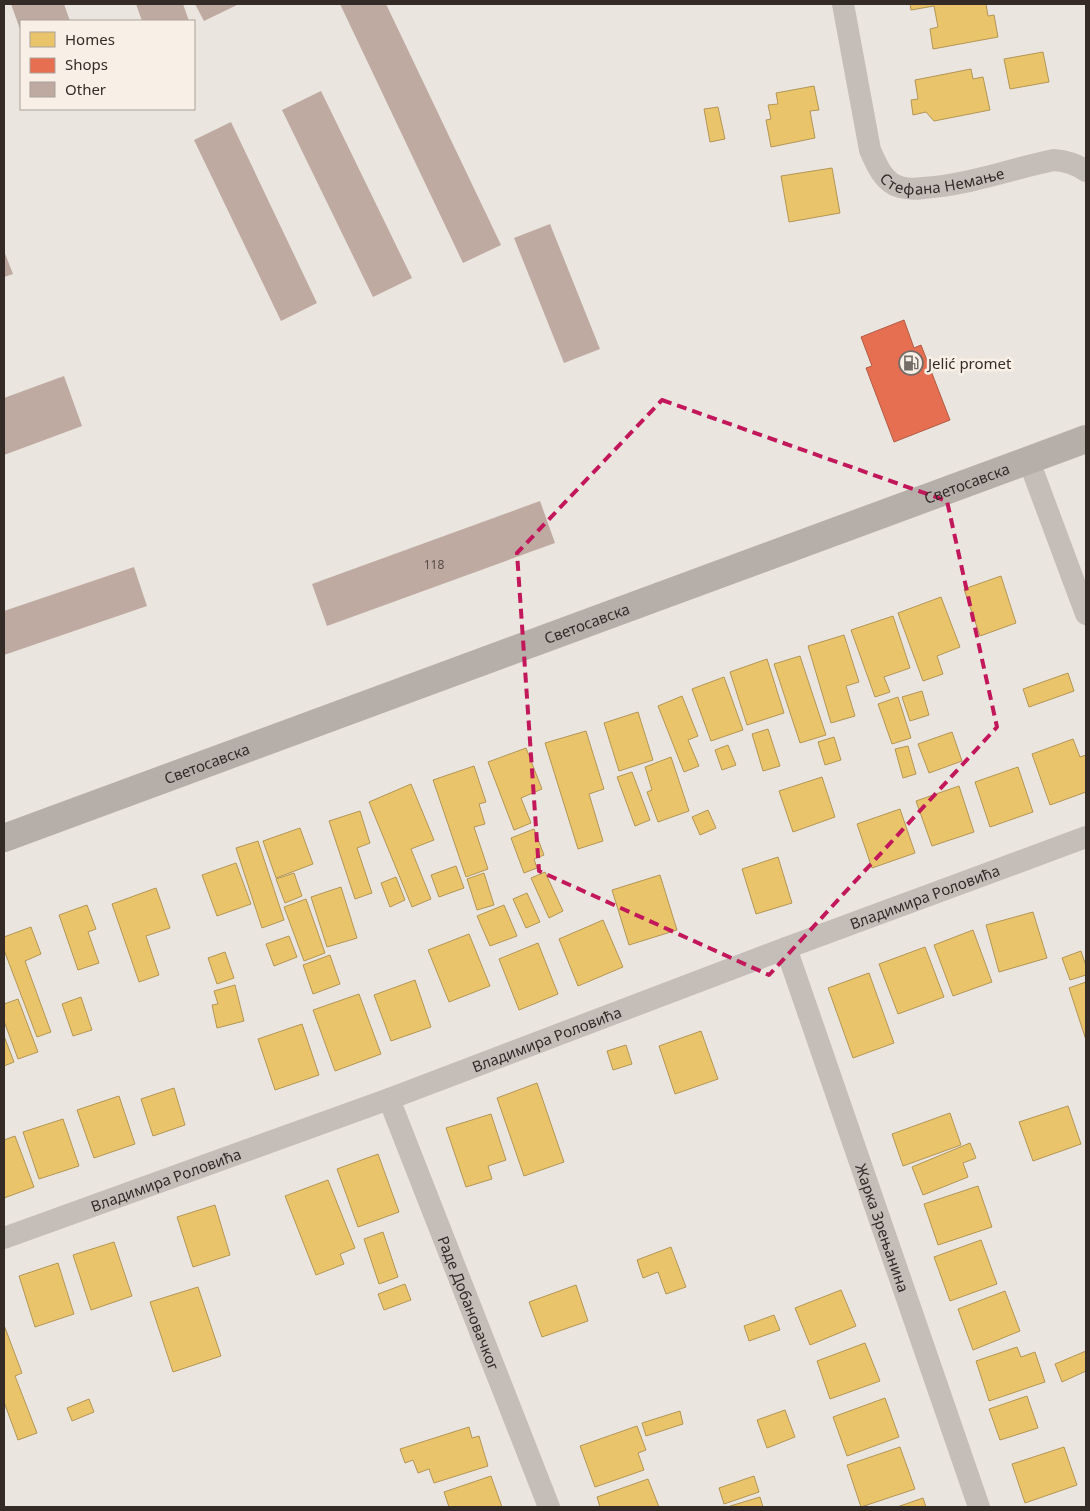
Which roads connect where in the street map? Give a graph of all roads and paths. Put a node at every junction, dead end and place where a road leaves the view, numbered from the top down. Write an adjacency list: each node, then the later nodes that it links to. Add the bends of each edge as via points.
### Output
1 (843, 4): 2 (street, Стефана Немање, via 870,150 890,181 900,188 946,187 1054,160 1067,161)
2 (1086, 171)
3 (1086, 439): 4 (main road, Светосавска)
4 (1029, 461): 5 (street); 7 (main road, Светосавска)
5 (1086, 614)
6 (1086, 837): 8 (street, Владимира Роловића)
7 (4, 838)
8 (786, 948): 9 (street, Владимира Роловића); 12 (street, Жарка Зрењанина)
9 (389, 1099): 10 (street, Владимира Роловића); 11 (street, Раде Добановачког)
10 (4, 1238)
11 (549, 1507)
12 (979, 1507)

